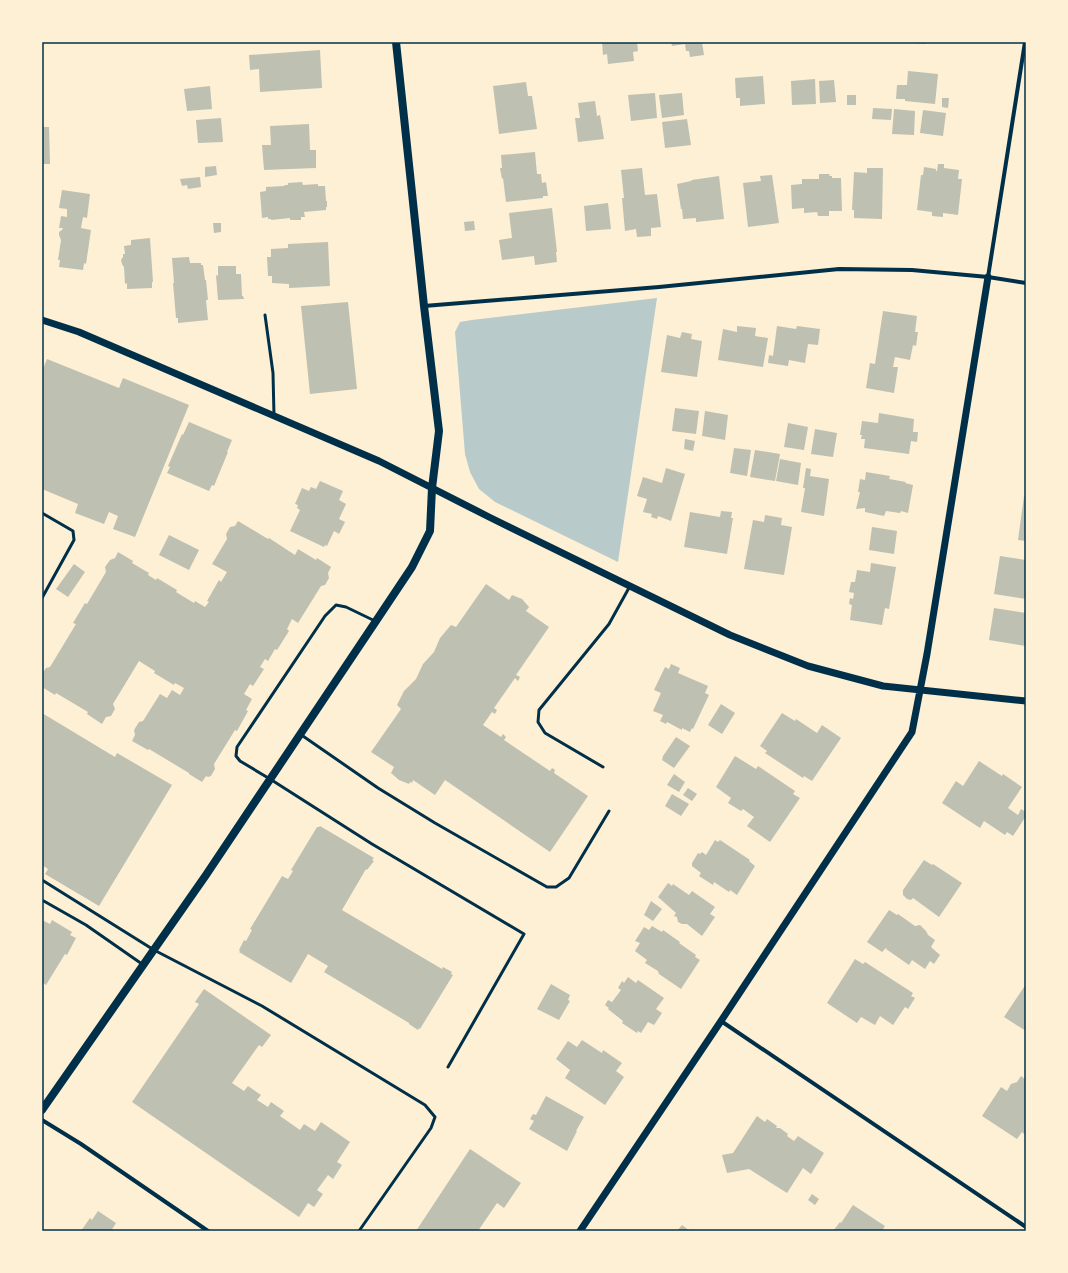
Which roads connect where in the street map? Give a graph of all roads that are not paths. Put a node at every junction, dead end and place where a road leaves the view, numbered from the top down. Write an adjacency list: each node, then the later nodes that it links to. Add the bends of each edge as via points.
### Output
1 (396, 42): 5 (main road)
2 (1025, 42): 3 (street)
3 (988, 277): 4 (street); 5 (street, via 912,270 839,269); 14 (street)
4 (1026, 283)
5 (424, 306): 9 (main road, via 439,431)
6 (265, 315): 8 (lane, via 273,373)
7 (42, 320): 8 (street, via 79,332)
8 (274, 416): 9 (street, via 378,461)
9 (432, 488): 11 (street); 13 (main road, via 430,531 412,567)
10 (42, 513): 12 (lane, via 73,531 74,540)
11 (630, 586): 14 (street, via 730,635 808,666 883,686); 17 (lane, via 609,624 539,710 538,722 546,734)
12 (42, 598)
13 (376, 621): 16 (main road); 18 (lane, via 336,605 325,616 238,747 236,756 240,761)
14 (920, 690): 15 (street); 24 (street, via 912,732)
15 (1026, 701)
16 (300, 734): 18 (main road); 19 (lane, via 378,788 547,887 556,887 569,878)
17 (603, 767)
18 (270, 779): 22 (main road); 25 (lane, via 372,844 524,934)
19 (609, 811)
20 (42, 880): 22 (lane)
21 (42, 900): 23 (lane, via 86,925)
22 (154, 950): 23 (main road); 30 (lane, via 262,1006 425,1105 435,1117 431,1128)
23 (143, 965): 26 (main road)
24 (721, 1021): 28 (street); 31 (street)
25 (448, 1067)
26 (42, 1110)
27 (42, 1120): 29 (street)
28 (1026, 1228)
29 (208, 1231)
30 (359, 1231)
31 (580, 1231)

